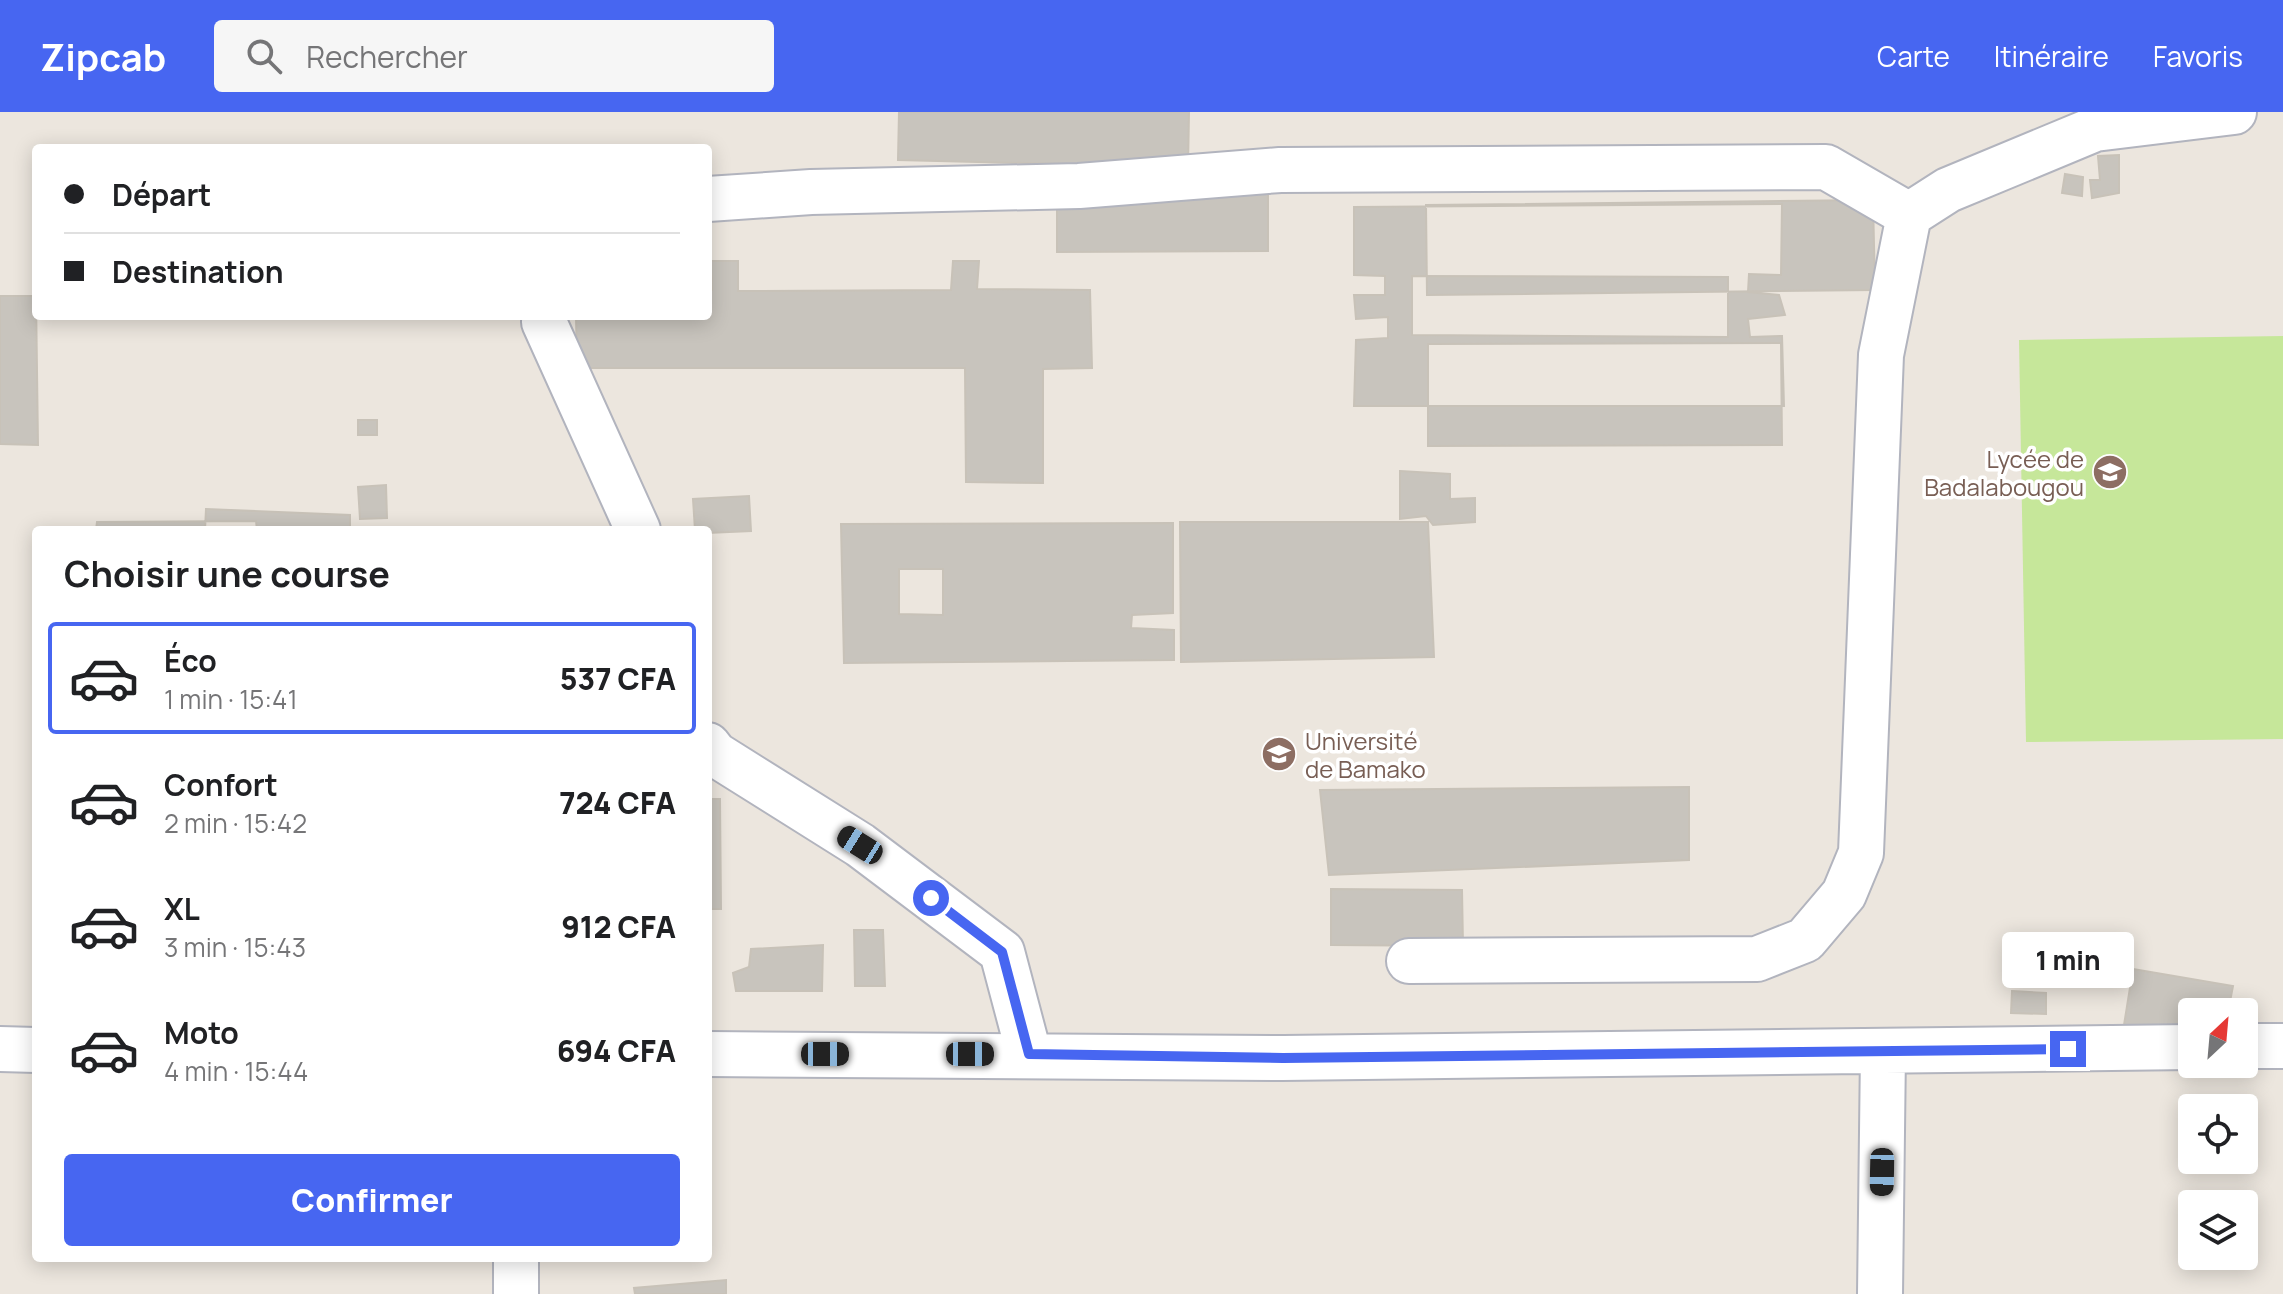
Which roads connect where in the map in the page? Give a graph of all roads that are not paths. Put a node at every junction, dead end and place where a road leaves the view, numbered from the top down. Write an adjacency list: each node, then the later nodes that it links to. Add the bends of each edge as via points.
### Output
1 (2234, 112): 3 (street, via 2095,129 1948,190)
2 (712, 199): 3 (street, via 1079,186 1280,170 1826,167)
3 (1909, 215): 7 (street, via 1881,355 1861,853 1844,894 1805,940 1757,959)
4 (544, 320): 5 (street)
5 (636, 526)
6 (712, 750): 15 (street, via 860,845 1002,952)
7 (1409, 961)
8 (2258, 1046): 9 (street)
9 (2283, 1046)
10 (2178, 1047): 13 (street)
11 (0, 1049): 12 (street)
12 (32, 1050)
13 (1883, 1051): 15 (street, via 1283,1058); 18 (street)
14 (712, 1054): 15 (street)
15 (1029, 1054)
16 (516, 1262): 17 (street)
17 (516, 1294)
18 (1880, 1294)

